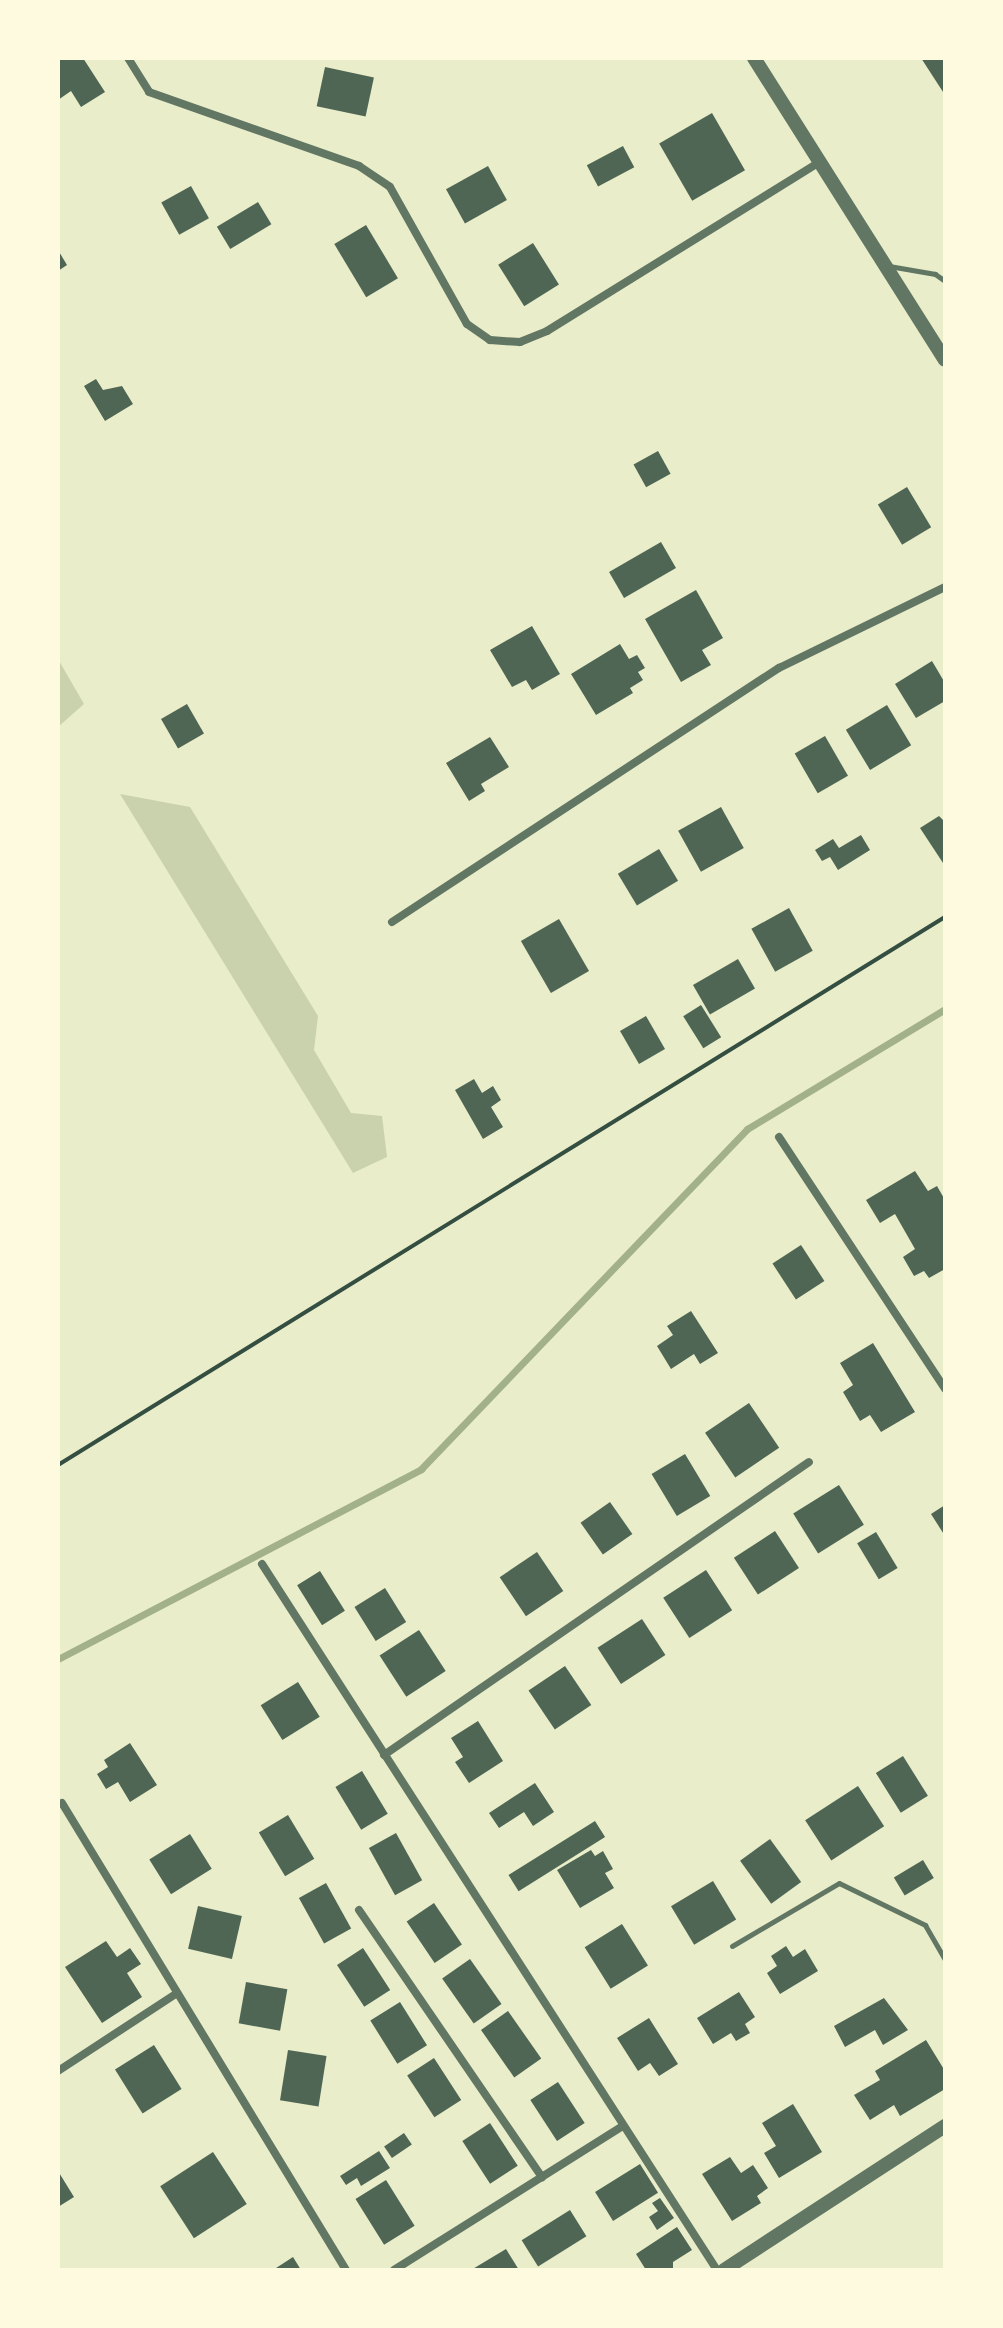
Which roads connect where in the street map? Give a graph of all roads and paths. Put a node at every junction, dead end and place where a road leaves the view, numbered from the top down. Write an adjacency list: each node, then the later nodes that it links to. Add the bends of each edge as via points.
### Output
1 (128, 58): 3 (street, via 149,92 359,166 390,187 467,324 490,340 520,342 547,331)
2 (754, 58): 3 (street)
3 (820, 162): 4 (street)
4 (885, 265): 5 (lane, via 935,274); 6 (street)
5 (945, 281)
6 (945, 360)
7 (945, 587): 9 (street, via 779,668)
8 (945, 917): 13 (path)
9 (392, 922)
10 (779, 1137): 11 (street)
11 (945, 1389)
12 (809, 1462): 15 (street)
13 (58, 1465)
14 (262, 1564): 15 (street)
15 (384, 1755): 22 (street)
16 (62, 1803): 20 (street)
17 (359, 1910): 24 (street)
18 (732, 1946): 19 (lane, via 839,1883 925,1925)
19 (945, 1959)
20 (177, 1993): 21 (street); 25 (street)
21 (58, 2071)
22 (623, 2126): 24 (street); 27 (street)
23 (945, 2126): 28 (street)
24 (542, 2177): 26 (street)
25 (346, 2270)
26 (394, 2270)
27 (717, 2270)
28 (724, 2270)

